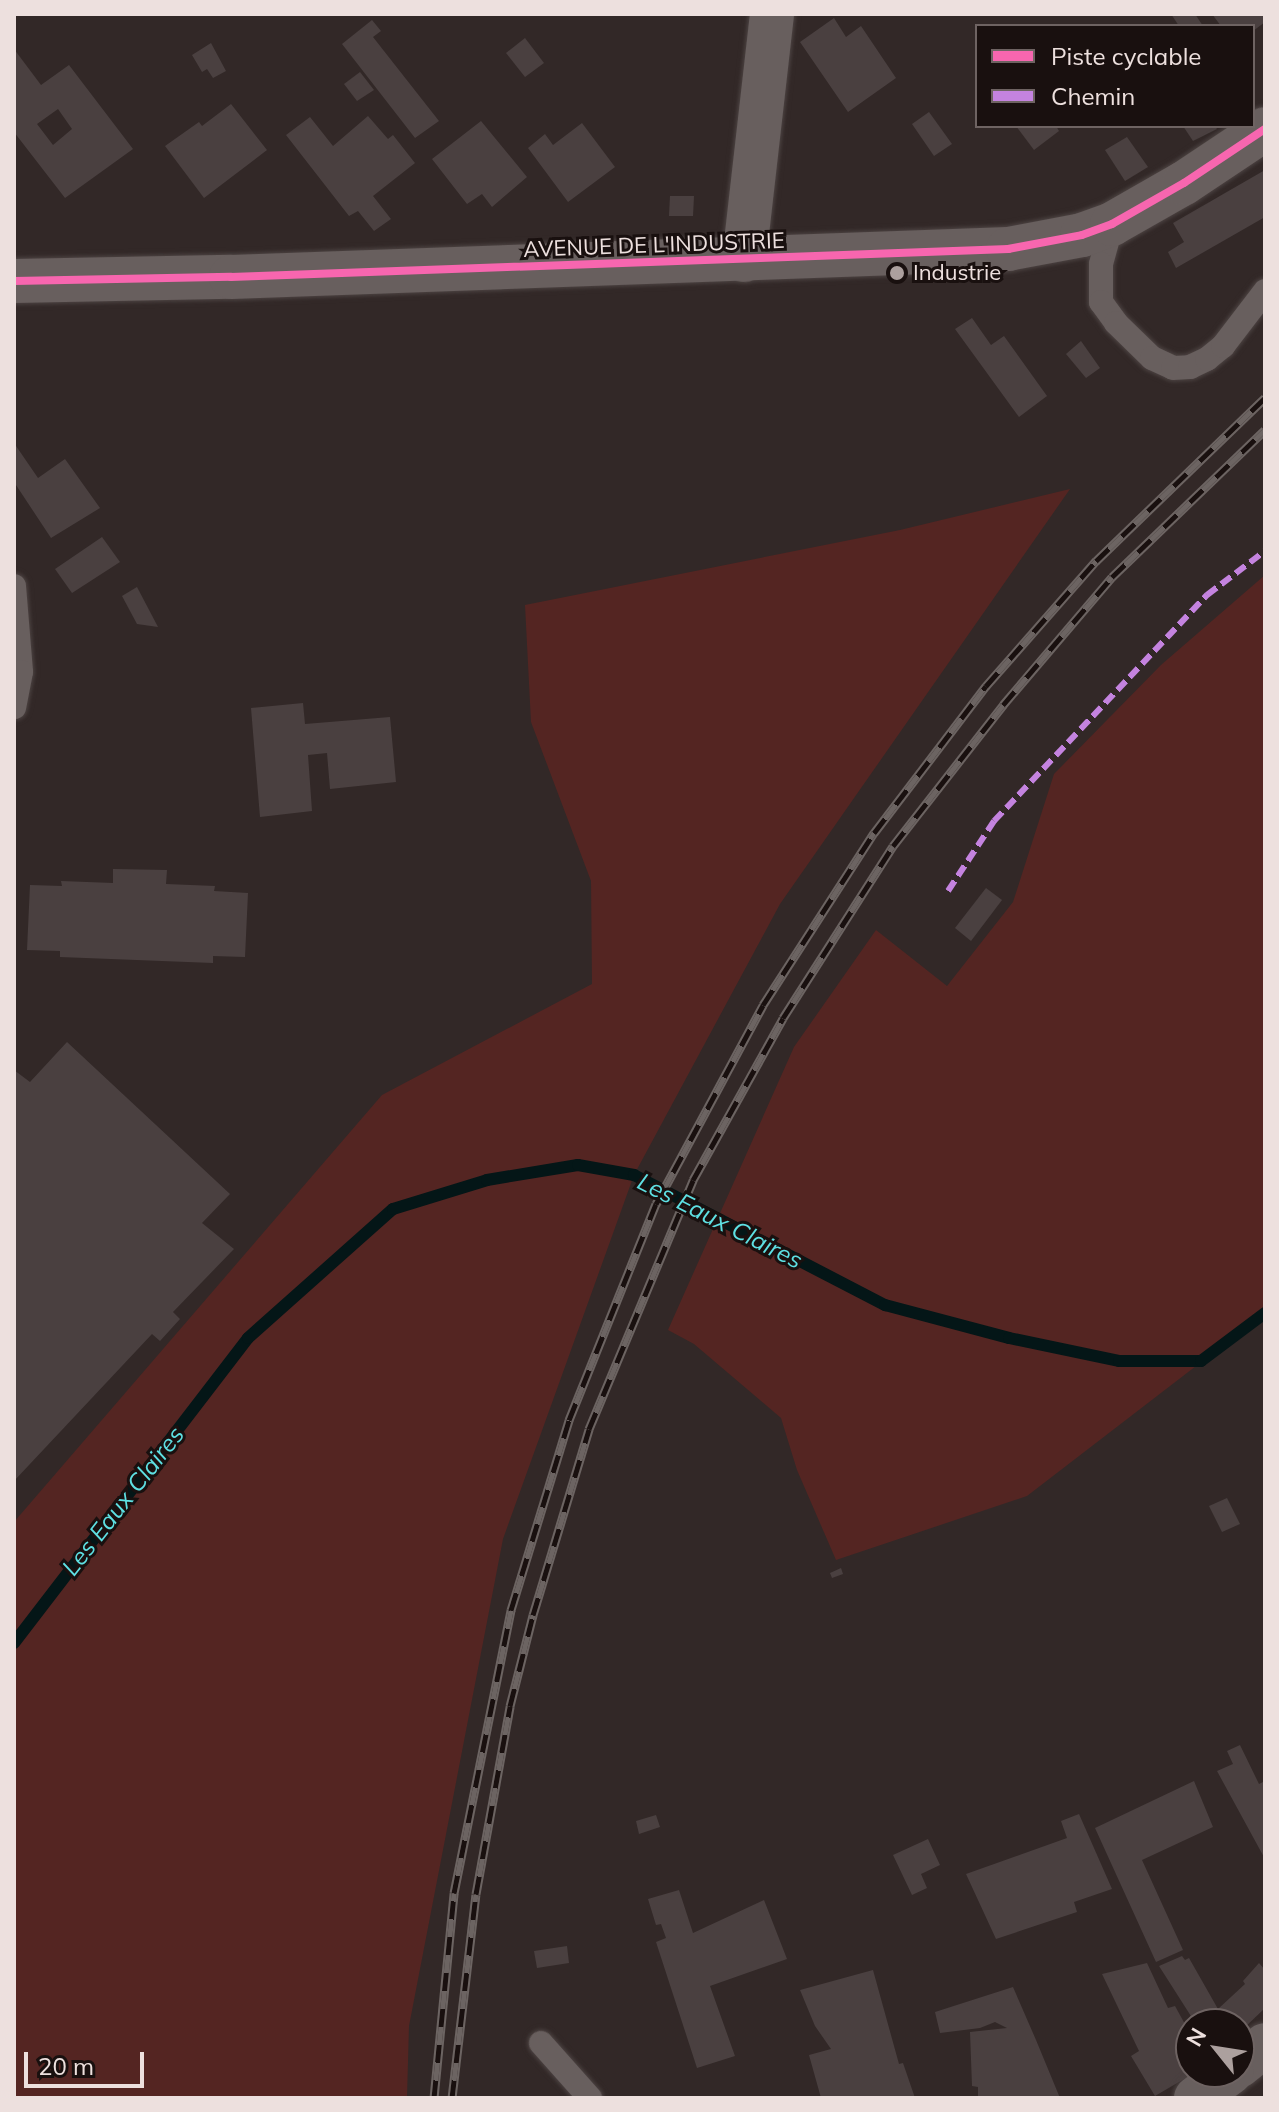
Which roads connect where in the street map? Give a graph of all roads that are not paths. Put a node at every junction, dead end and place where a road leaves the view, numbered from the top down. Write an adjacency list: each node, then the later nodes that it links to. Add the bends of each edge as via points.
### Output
1 (772, 14): 4 (street)
2 (1265, 129): 3 (street, AVENUE DE L'INDUSTRIE)
3 (1112, 224): 4 (street, AVENUE DE L'INDUSTRIE, via 1008,249); 6 (lane, via 1101,264 1101,302 1152,358 1173,368 1190,367 1223,346)
4 (744, 260): 5 (street, AVENUE DE L'INDUSTRIE)
5 (14, 281)
6 (1265, 291)
7 (14, 586): 8 (lane, via 21,672)
8 (14, 707)
9 (541, 2043): 10 (lane)
10 (590, 2098)

